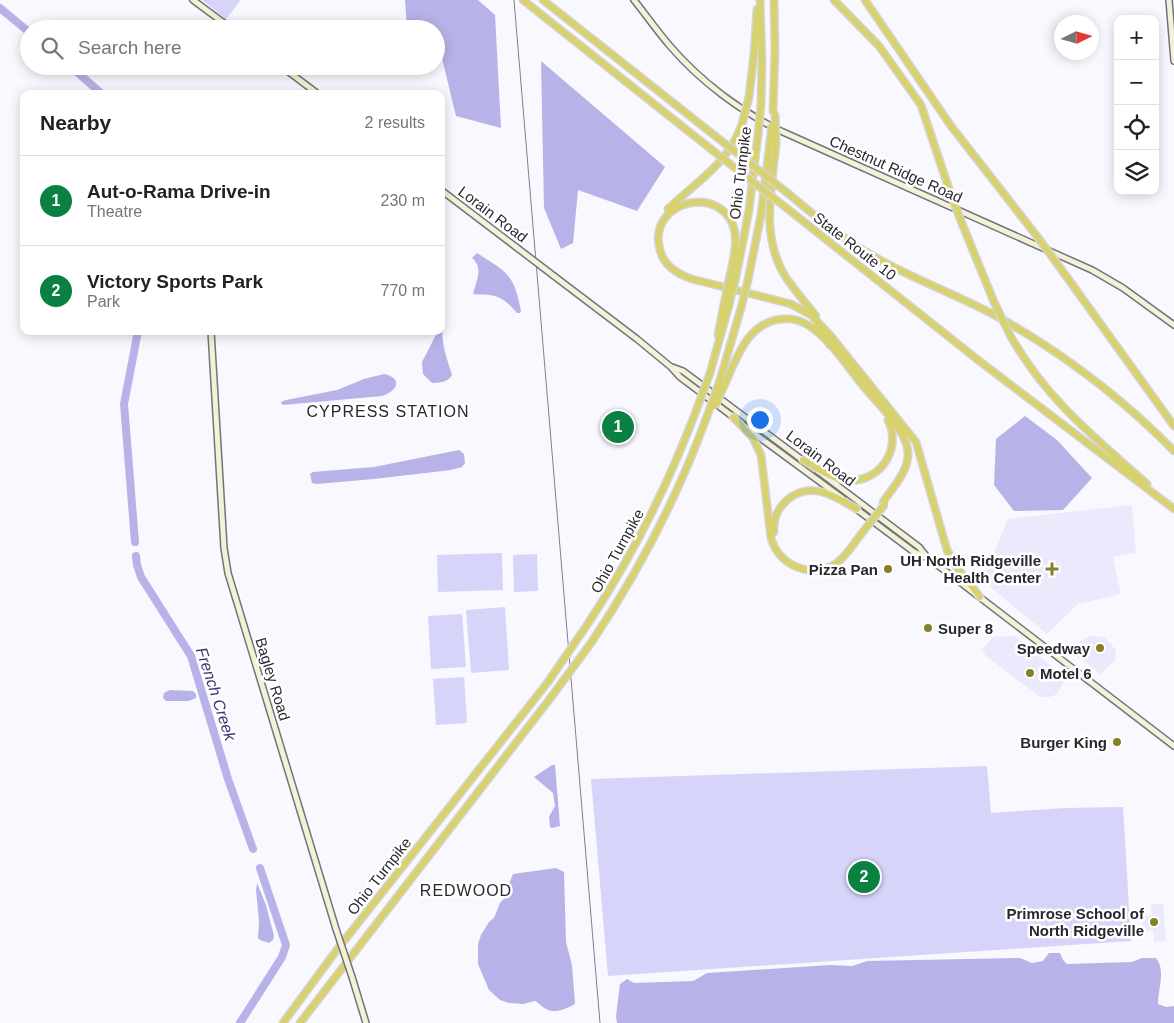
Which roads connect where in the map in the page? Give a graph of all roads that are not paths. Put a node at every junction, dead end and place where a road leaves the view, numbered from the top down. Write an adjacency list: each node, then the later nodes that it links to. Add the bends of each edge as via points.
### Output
1 (193, 0): 10 (street)
2 (523, 0): 32 (highway, State Route 10, bridge, via 984,364)
3 (543, 0): 29 (highway, State Route 10, bridge, via 838,233 873,256 998,317 1049,348 1109,391)
4 (634, 0): 17 (street, Chestnut Ridge Road, via 691,67 752,115 783,132 1092,270)
5 (759, 0): 16 (highway, Ohio Turnpike, bridge, via 761,105 749,210); 20 (highway, bridge, via 749,96 734,144 721,161 662,217 655,238 657,254 666,268 682,279 797,310 816,324)
6 (774, 0): 14 (highway, Ohio Turnpike, bridge)
7 (834, 0): 32 (highway, bridge, via 879,46 921,104 951,195 994,302 1034,374 1065,411)
8 (865, 0): 27 (highway, bridge, via 951,126 1036,235)
9 (1169, 0): 11 (street)
10 (220, 20)
11 (1174, 61)
12 (294, 75): 13 (street)
13 (313, 90)
14 (773, 142): 19 (highway, via 769,213 772,244 788,281); 22 (highway, Ohio Turnpike, bridge, via 748,280)
15 (445, 193): 21 (street, Lorain Road, bridge)
16 (733, 276): 19 (highway, via 735,238 725,214 698,201 682,204 670,212 662,223 658,240 662,256 671,269 692,279 791,304 807,312); 38 (highway, Ohio Turnpike, bridge, via 719,326 717,349 696,411 648,522 619,574 548,682 342,943)
17 (1174, 325)
18 (211, 335): 40 (street, Bagley Road, bridge, via 228,573)
19 (830, 335): 25 (highway)
20 (830, 345): 22 (highway, via 802,322 785,319 769,322 748,338); 23 (highway)
21 (672, 367): 24 (street, Lorain Road, via 680,377); 26 (street, Lorain Road, via 683,371)
22 (723, 382): 39 (highway, Ohio Turnpike, bridge, via 652,541 591,643)
23 (880, 406): 30 (highway, via 890,424 893,440 888,459 874,474 857,480 842,480); 31 (highway, via 901,432 908,455 902,474)
24 (734, 417): 28 (street, Lorain Road); 34 (highway, via 753,438 761,455 771,538 784,560 804,570 826,568 843,557)
25 (899, 421): 31 (highway, via 910,441 911,459 905,476); 36 (highway, via 918,449 947,550)
26 (751, 422): 28 (street); 30 (street, Lorain Road)
27 (1174, 426)
28 (747, 428): 33 (street, Lorain Road)
29 (1174, 451)
30 (803, 460): 35 (street, Lorain Road, via 919,547)
31 (884, 503): 34 (highway, bridge)
32 (1174, 508)
33 (857, 509): 34 (highway, via 823,492 800,492 786,500 778,511 774,534 779,548 787,557 812,567 835,559); 35 (street, Lorain Road, via 914,552)
34 (861, 532)
35 (928, 558): 36 (street, Lorain Road)
36 (980, 597): 37 (street, Lorain Road)
37 (1174, 746)
38 (283, 1023)
39 (300, 1023)
40 (366, 1023)

